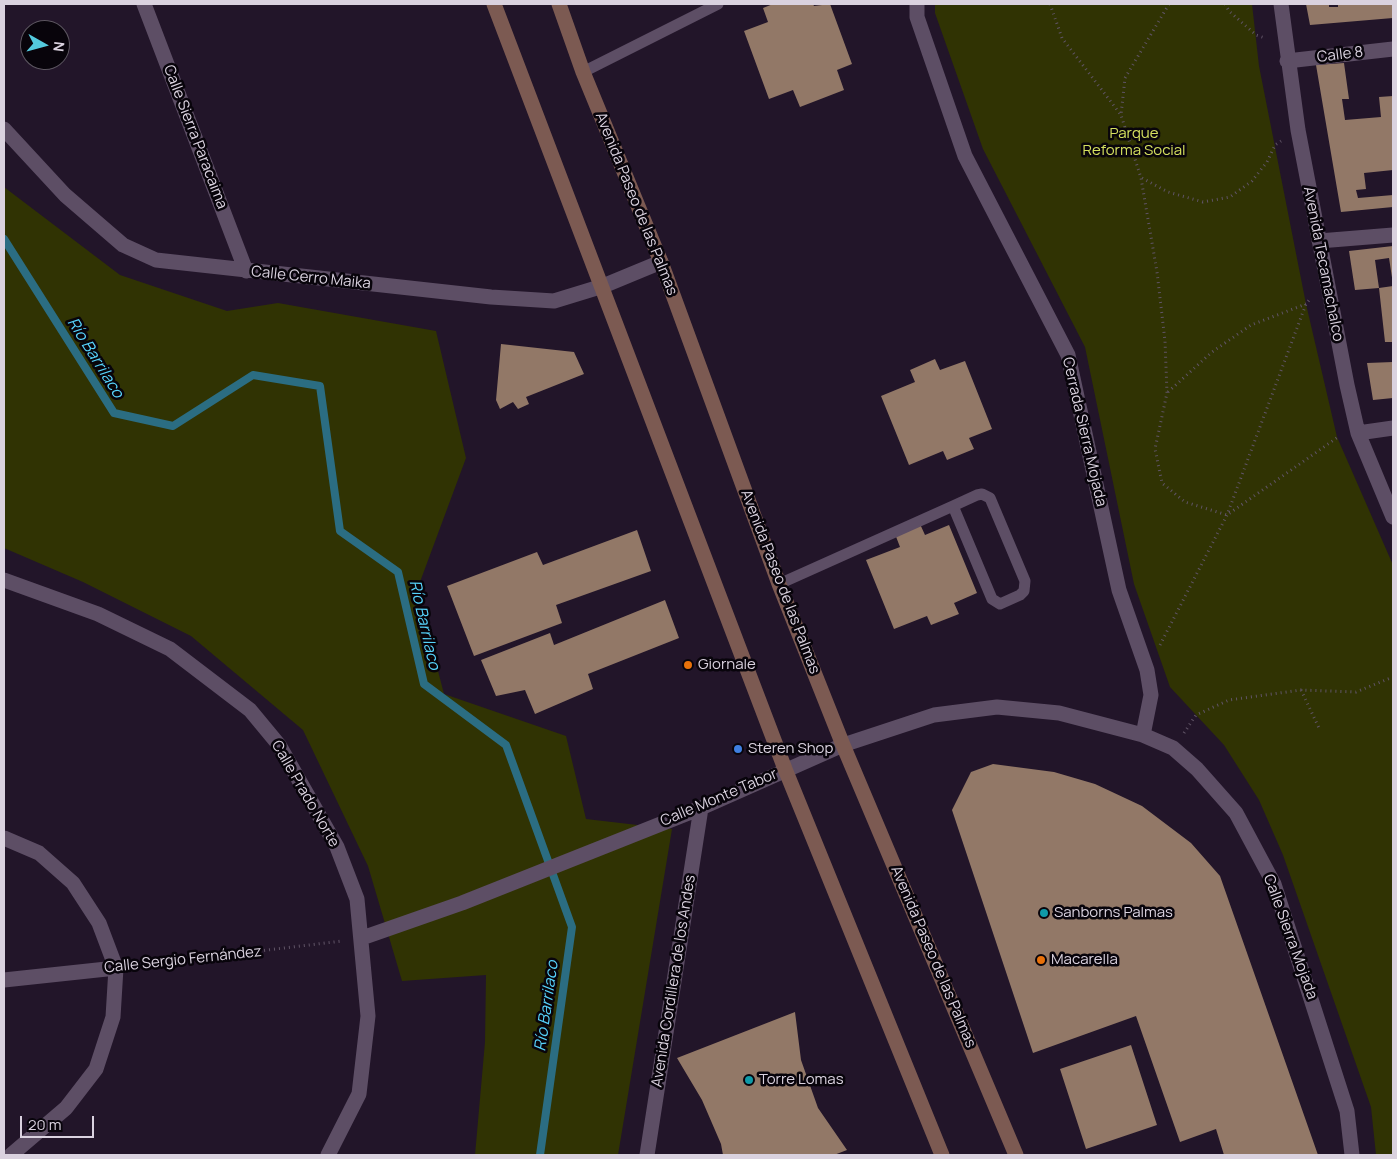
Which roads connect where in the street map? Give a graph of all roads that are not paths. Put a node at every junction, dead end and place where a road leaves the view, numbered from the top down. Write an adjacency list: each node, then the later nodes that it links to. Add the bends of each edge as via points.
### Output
1 (144, 4): 14 (street, Calle Sierra Paracaima)
2 (494, 4): 15 (main road)
3 (559, 4): 9 (main road, Avenida Paseo de las Palmas)
4 (718, 4): 9 (lane)
5 (918, 4): 22 (street, Cerrada Sierra Mojada, via 917,17 965,156 1068,355 1119,590 1147,670 1151,695)
6 (1280, 4): 8 (street, Avenida Tecamachalco)
7 (1393, 49): 8 (street, Calle 8)
8 (1287, 61): 12 (street, Avenida Tecamachalco)
9 (583, 72): 13 (main road, Avenida Paseo de las Palmas)
10 (4, 129): 14 (street, Calle Cerro Maika, via 65,195 123,245 156,260)
11 (1393, 235): 12 (street)
12 (1319, 241): 17 (street, Avenida Tecamachalco)
13 (661, 262): 15 (street, Calle Cerro Maika); 21 (main road, Avenida Paseo de las Palmas)
14 (246, 271): 15 (street, Calle Cerro Maika, via 554,302)
15 (603, 286): 24 (main road)
16 (1393, 428): 17 (street)
17 (1358, 433): 19 (street, Avenida Tecamachalco)
18 (952, 506): 18 (lane, via 992,599 1000,604 1020,595 1025,581 990,498 977,495); 21 (lane)
19 (1393, 517)
20 (4, 580): 27 (street, Calle Prado Norte, via 98,614 170,649 250,710 279,745 337,847 357,899)
21 (779, 584): 23 (main road, Avenida Paseo de las Palmas)
22 (1143, 735): 23 (street, Calle Monte Tabor, via 1058,713 997,707 934,714); 35 (street, Calle Sierra Mojada, via 1173,748 1197,769 1236,813 1274,884 1347,1111)
23 (843, 744): 24 (street, Calle Monte Tabor); 30 (main road, Avenida Paseo de las Palmas)
24 (785, 769): 25 (street, Calle Monte Tabor); 34 (main road)
25 (701, 808): 27 (street, Calle Monte Tabor, via 462,903); 33 (street, Avenida Cordillera de los Andes)
26 (4, 838): 28 (street, via 40,853 72,883 99,923)
27 (362, 938): 32 (street, Calle Prado Norte, via 368,1016 358,1094)
28 (116, 968): 29 (street, Calle Sergio Fernández); 31 (street, via 113,1017 96,1069 66,1108)
29 (4, 980)
30 (1012, 1154)
31 (11, 1155)
32 (328, 1155)
33 (647, 1155)
34 (942, 1155)
35 (1352, 1155)

